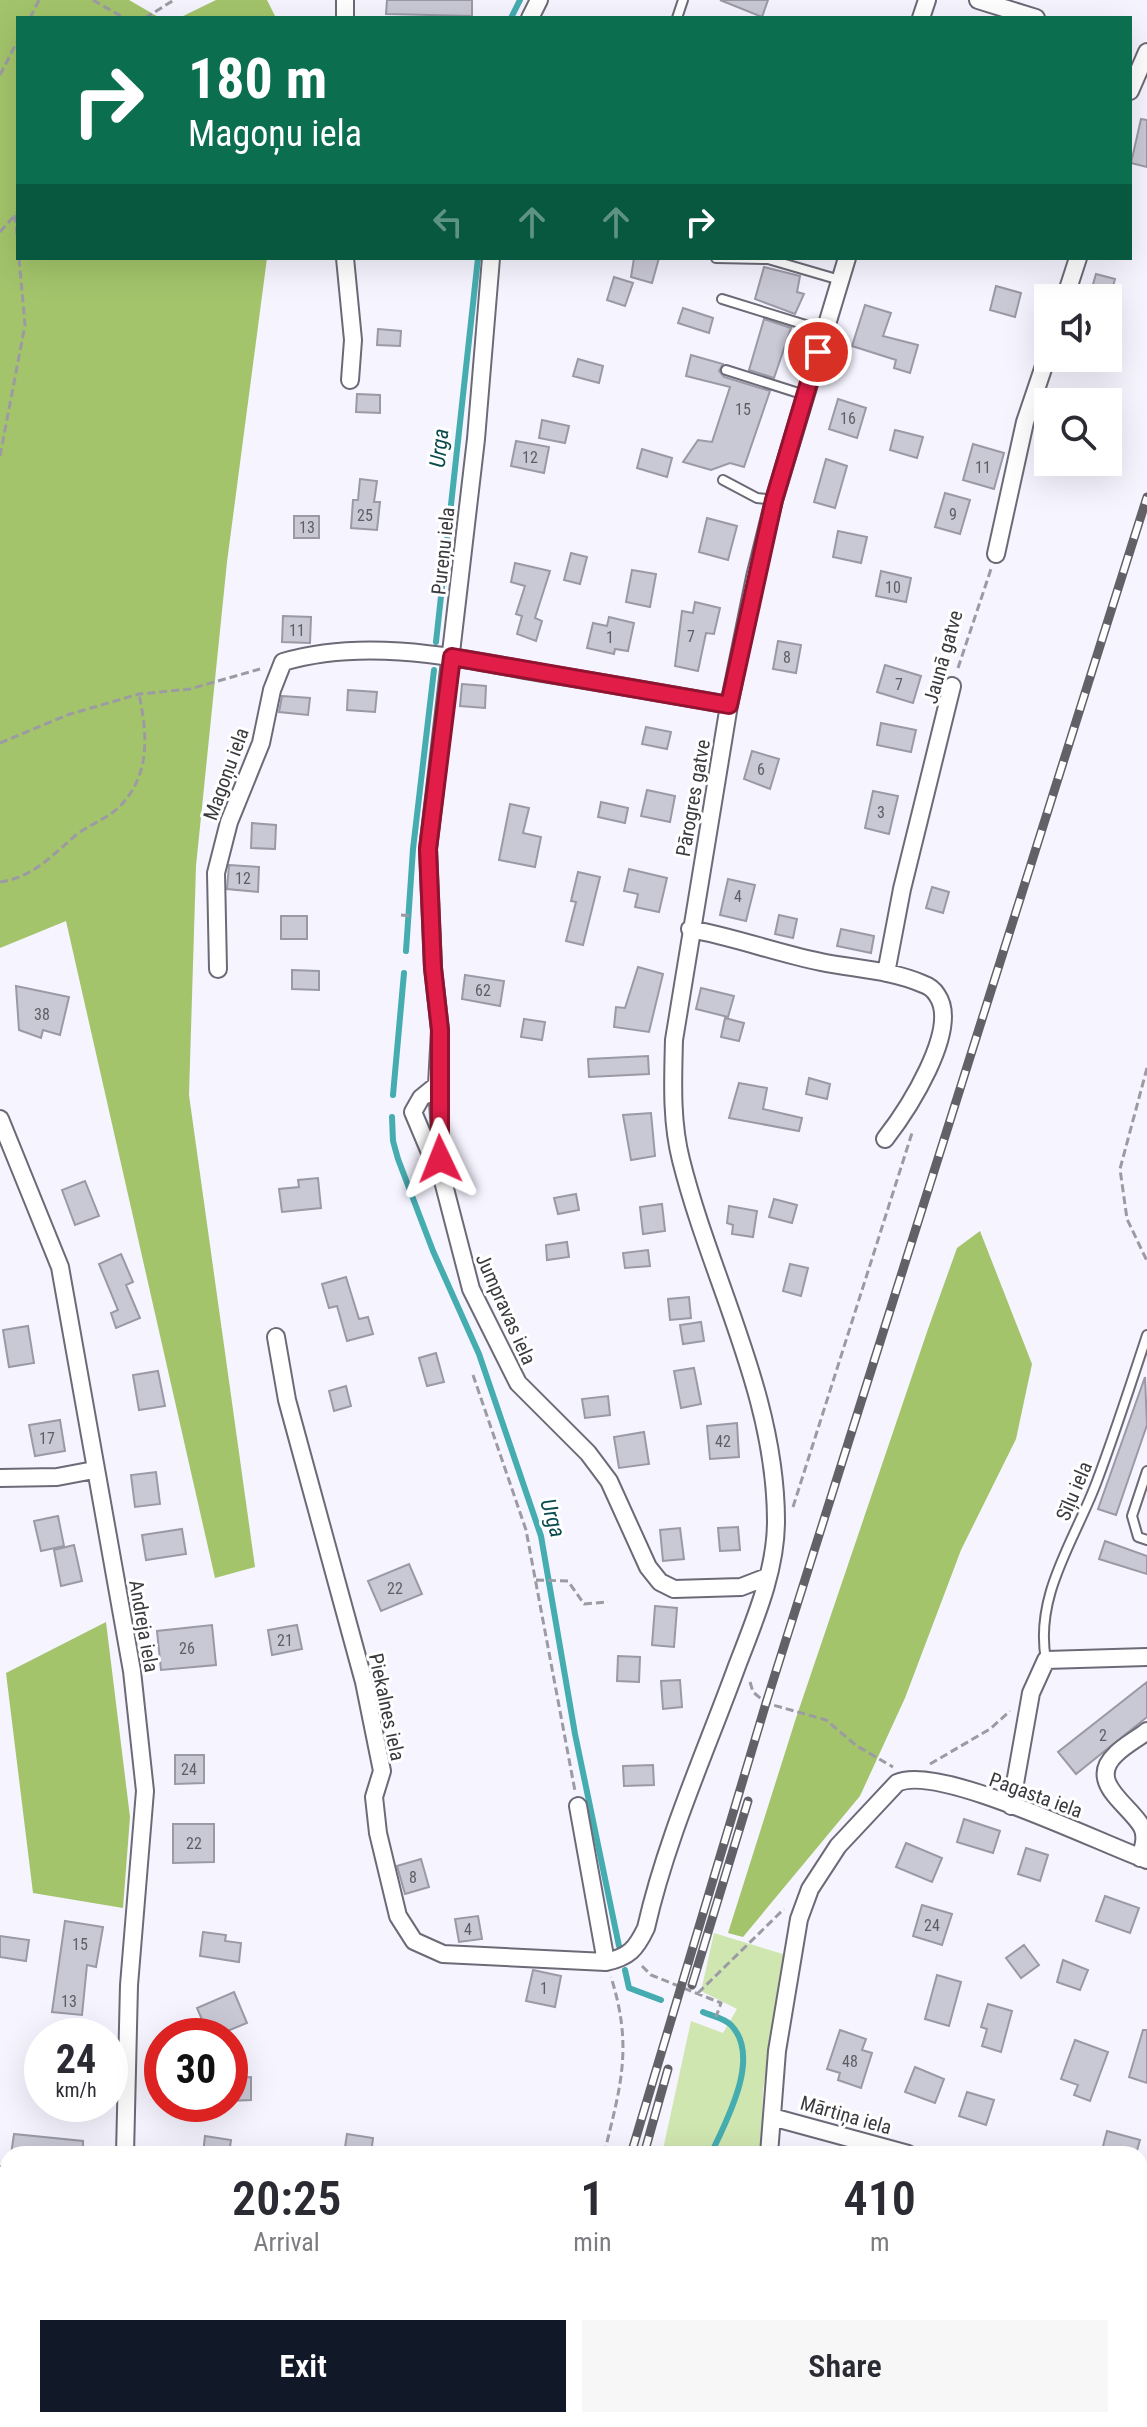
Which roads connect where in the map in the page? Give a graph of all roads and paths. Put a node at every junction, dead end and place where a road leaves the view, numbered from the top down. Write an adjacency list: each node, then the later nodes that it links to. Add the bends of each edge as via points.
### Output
1 (93, 0): 4 (path)
2 (174, 0): 5 (path)
3 (978, 0): 6 (street)
4 (121, 16)
5 (148, 16)
6 (1030, 16)
7 (16, 44): 9 (path)
8 (1147, 53): 10 (street)
9 (0, 75)
10 (1132, 87)
11 (16, 214): 12 (path)
12 (0, 232)
13 (19, 260): 27 (path, via 25,325)
14 (345, 260): 25 (street, via 353,340)
15 (491, 260): 31 (street, Pureņu iela)
16 (774, 260): 19 (lane)
17 (846, 260): 19 (street, Pārogres gatve)
18 (1077, 260): 20 (street)
19 (840, 280): 22 (street, Pārogres gatve)
20 (1070, 284)
21 (722, 299): 22 (lane)
22 (825, 331): 26 (street, Pārogres gatve)
23 (726, 370): 26 (lane)
24 (1042, 372): 30 (street, via 1025,422)
25 (350, 380)
26 (805, 395): 29 (street, Pārogres gatve)
27 (0, 456)
28 (723, 480): 29 (lane, via 757,498)
29 (774, 500): 35 (street, Pārogres gatve)
30 (996, 554): 33 (path, Jaunā gatve)
31 (452, 657): 32 (street, via 359,650); 35 (street); 44 (street, Jumpravas iela, via 428,849 440,1030)
32 (283, 662): 34 (path, via 190,689); 41 (street, Magoņu iela, via 216,873)
33 (952, 686): 42 (street, Jaunā gatve)
34 (139, 694): 36 (path, via 38,725); 37 (path, via 148,736 140,777 121,806 84,828 44,865)
35 (729, 705): 40 (street, Pārogres gatve)
36 (0, 743)
37 (0, 882)
38 (401, 915): 39 (path)
39 (419, 916)
40 (690, 929): 42 (street); 58 (street, via 674,1040 675,1128 756,1390 775,1496 775,1547)
41 (218, 969)
42 (886, 973): 47 (street, via 934,990 942,1017 919,1092)
43 (1147, 1068): 49 (path, via 1120,1169 1127,1219)
44 (437, 1085): 48 (street, Jumpravas iela); 48 (street, via 413,1112)
45 (0, 1119): 53 (street, Andreja iela, via 60,1267)
46 (914, 1125): 56 (path)
47 (885, 1139)
48 (443, 1181): 58 (street, Jumpravas iela, via 471,1289 518,1383 609,1481 660,1582 674,1589 741,1587)
49 (1147, 1261)
50 (1147, 1335): 63 (lane, Sīļu iela, via 1098,1479 1047,1601 1042,1638)
51 (276, 1337): 71 (street, Piekalnes iela, via 287,1400 364,1682 382,1771 374,1797 378,1833 398,1916 414,1941 443,1954)
52 (473, 1375): 59 (path, via 526,1530)
53 (94, 1470): 55 (street); 76 (street, Andreja iela, via 132,1671 145,1791 129,1985)
54 (1147, 1471): 57 (lane, via 1132,1516 1138,1537)
55 (0, 1478)
56 (793, 1509)
57 (1147, 1540)
58 (767, 1577): 61 (street)
59 (536, 1580): 60 (path, via 568,1581 584,1604); 67 (path)
60 (608, 1602)
61 (741, 1657): 66 (path, via 753,1692 766,1703 826,1720); 71 (street, via 646,1928 631,1953)
62 (1147, 1657): 63 (street)
63 (1046, 1660): 64 (street)
64 (1031, 1693): 66 (path, via 990,1729); 68 (street)
65 (1147, 1731): 69 (street, via 1114,1755 1105,1779 1142,1827)
66 (909, 1777): 68 (street, Pagasta iela); 70 (street, via 863,1817)
67 (578, 1806): 71 (street)
68 (1011, 1806): 69 (street, Pagasta iela)
69 (1143, 1859)
70 (810, 1889): 73 (path); 75 (street, via 799,1919)
71 (606, 1962): 77 (path, via 625,2039 623,2073)
72 (651, 1975): 73 (path)
73 (698, 1993): 74 (path, via 721,2003)
74 (716, 2017)
75 (772, 2117): 78 (street); 79 (street, Mārtiņa iela)
76 (125, 2146)
77 (606, 2146)
78 (770, 2146)
79 (879, 2146)

